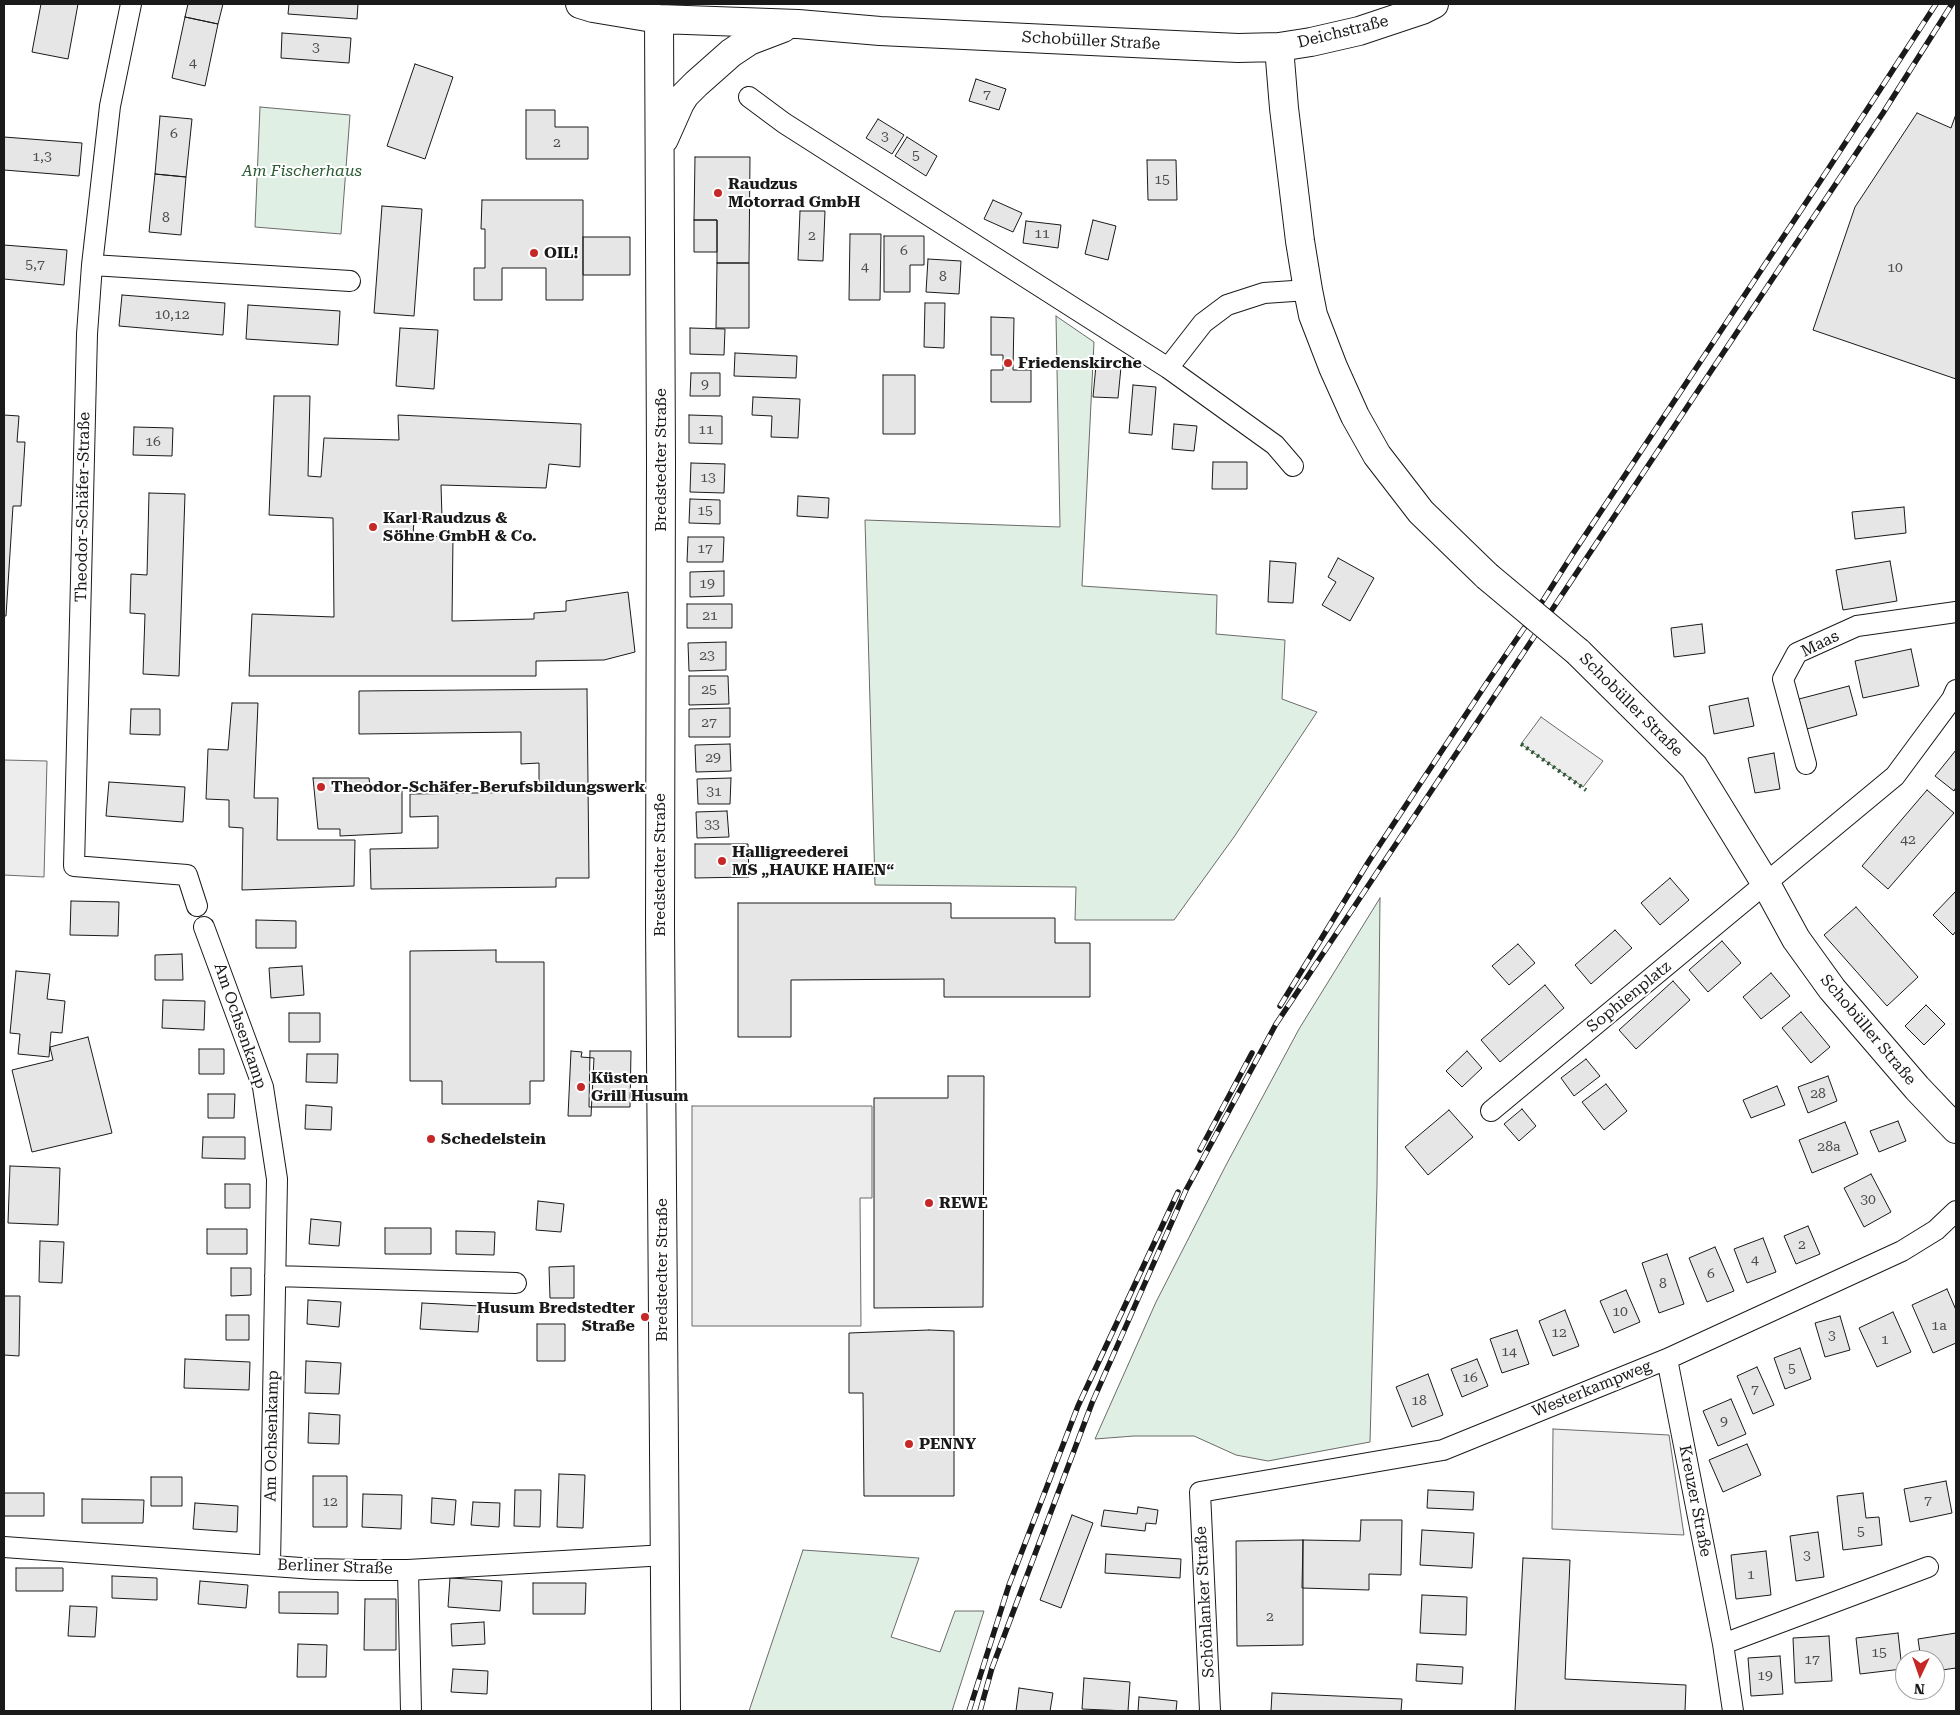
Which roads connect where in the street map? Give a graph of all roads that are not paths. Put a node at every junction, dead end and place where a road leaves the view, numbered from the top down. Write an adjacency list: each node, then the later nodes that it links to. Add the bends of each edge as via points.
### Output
1 (131, 4): 9 (street, Theodor-Schäfer-Straße, via 110,106)
2 (580, 4): 4 (main road, Schobüller Straße, via 593,8)
3 (1434, 4): 6 (main road, Deichstraße, via 1359,31)
4 (659, 11): 5 (main road, Schobüller Straße); 8 (main road, Bredstedter Straße)
5 (798, 24): 6 (main road, Schobüller Straße, via 880,31 1238,48); 8 (main road, via 749,41 696,84 677,109)
6 (1279, 47): 11 (main road, Schobüller Straße)
7 (750, 97): 12 (street, via 784,123)
8 (660, 152): 28 (main road, Bredstedter Straße, via 660,952)
9 (92, 265): 10 (street); 18 (street, Theodor-Schäfer-Straße, via 87,334 74,866 187,875)
10 (350, 280)
11 (1308, 290): 12 (street, via 1264,292 1227,305 1202,323); 17 (main road, Schobüller Straße, bridge, via 1313,315 1333,367 1376,455 1421,512 1487,576 1578,652 1694,767)
12 (1168, 368): 13 (street, via 1275,445)
13 (1293, 466)
14 (1956, 612): 16 (street, Maas, via 1857,626 1797,654 1783,679)
15 (1955, 697): 17 (street, via 1895,776)
16 (1806, 764)
17 (1766, 884): 20 (street, Sophienplatz); 21 (main road, Schobüller Straße, via 1796,939 1832,990)
18 (197, 906)
19 (204, 926): 23 (street, Am Ochsenkamp, via 263,1087 276,1179)
20 (1491, 1111)
21 (1956, 1128)
22 (1956, 1211): 25 (street, Westerkampweg, via 1936,1230 1902,1251)
23 (276, 1276): 24 (street); 29 (street, Am Ochsenkamp)
24 (516, 1282)
25 (1667, 1359): 26 (street, Westerkampweg, via 1443,1450); 32 (street, Kreuzer Straße)
26 (1200, 1492): 35 (street, Schönlanker Straße)
27 (4, 1547): 29 (street, Berliner Straße)
28 (666, 1555): 31 (street, Berliner Straße); 34 (main road, Bredstedter Straße)
29 (270, 1565): 31 (street, Berliner Straße)
30 (1928, 1567): 32 (street)
31 (408, 1570): 33 (street)
32 (1722, 1644): 36 (street, Kreuzer Straße)
33 (410, 1711)
34 (666, 1711)
35 (1210, 1711)
36 (1733, 1711)

